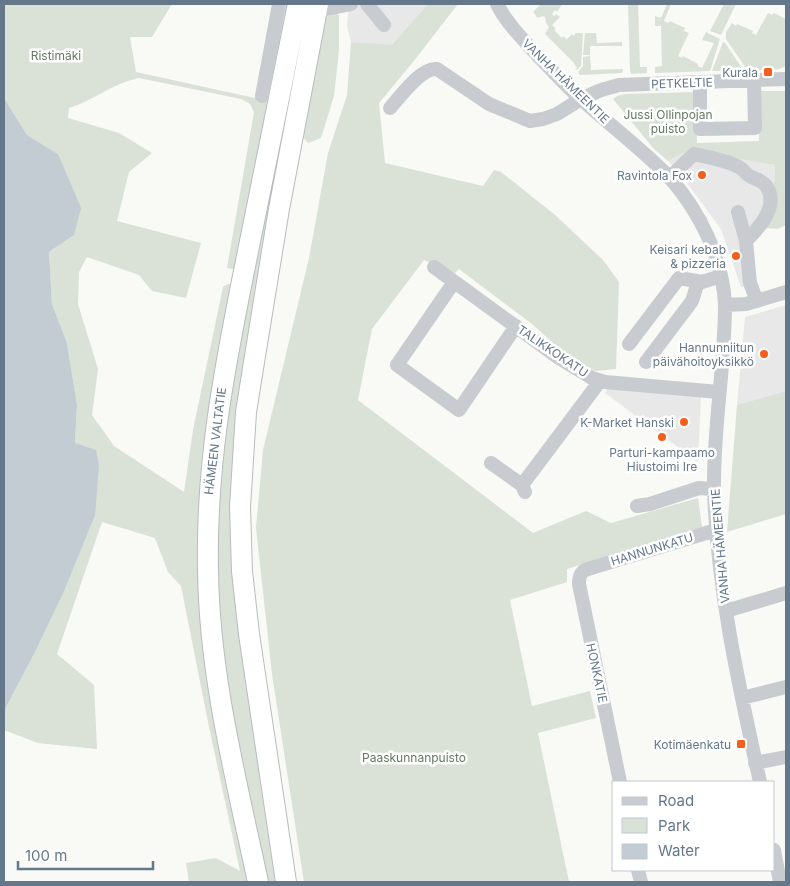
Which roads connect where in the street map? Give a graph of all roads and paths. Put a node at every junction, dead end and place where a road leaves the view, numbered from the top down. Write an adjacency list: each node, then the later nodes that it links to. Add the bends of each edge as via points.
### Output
1 (279, 4): 11 (street)
2 (298, 4): 43 (highway, HÄMEEN VALTATIE, via 228,350 208,499 212,640 225,723)
3 (351, 4): 6 (street)
4 (367, 4): 7 (street)
5 (497, 4): 12 (street, VANHA HÄMEENTIE, via 518,34)
6 (318, 8): 44 (highway, via 280,199 250,384 240,506 242,571 249,634)
7 (384, 25)
8 (785, 78): 9 (street, PETKELTIE)
9 (754, 80): 10 (street, PETKELTIE); 10 (street, via 755,128 700,129)
10 (700, 82): 12 (street, PETKELTIE, via 619,85)
11 (262, 96)
12 (581, 99): 13 (street, PETKELTIE, via 557,114 530,121 489,104 431,68 422,73); 14 (street, VANHA HÄMEENTIE)
13 (390, 108)
14 (669, 178): 16 (street, via 694,154 740,167 761,181 770,196 769,211 760,228); 18 (street, VANHA HÄMEENTIE, via 700,222)
15 (738, 212): 16 (street)
16 (746, 242): 22 (street, via 750,283)
17 (434, 267): 19 (street, TALIKKOKATU)
18 (721, 276): 20 (street); 23 (street, VANHA HÄMEENTIE)
19 (454, 282): 24 (street, TALIKKOKATU); 24 (street, via 397,365 459,410)
20 (698, 282): 25 (street, via 679,278); 26 (street, via 692,301)
21 (786, 292): 22 (street)
22 (757, 301): 23 (street)
23 (725, 305): 28 (street, VANHA HÄMEENTIE)
24 (516, 326): 27 (street, TALIKKOKATU, via 559,358)
25 (629, 344)
26 (646, 362)
27 (600, 381): 28 (street, TALIKKOKATU); 29 (street, via 523,488)
28 (719, 392): 30 (street, VANHA HÄMEENTIE)
29 (491, 463)
30 (714, 488): 31 (street, via 698,488); 32 (street, VANHA HÄMEENTIE)
31 (637, 506)
32 (716, 530): 33 (street, HANNUNKATU); 35 (street, VANHA HÄMEENTIE)
33 (588, 568): 40 (street, HONKATIE, via 580,575 578,584)
34 (786, 593): 35 (street)
35 (726, 611): 37 (street, VANHA HÄMEENTIE)
36 (786, 688): 37 (street)
37 (742, 698): 39 (street, VANHA HÄMEENTIE)
38 (786, 757): 39 (street)
39 (756, 763): 41 (street, VANHA HÄMEENTIE)
40 (620, 781)
41 (760, 781)
42 (775, 855): 45 (street)
43 (258, 882)
44 (286, 882)
45 (780, 882)

